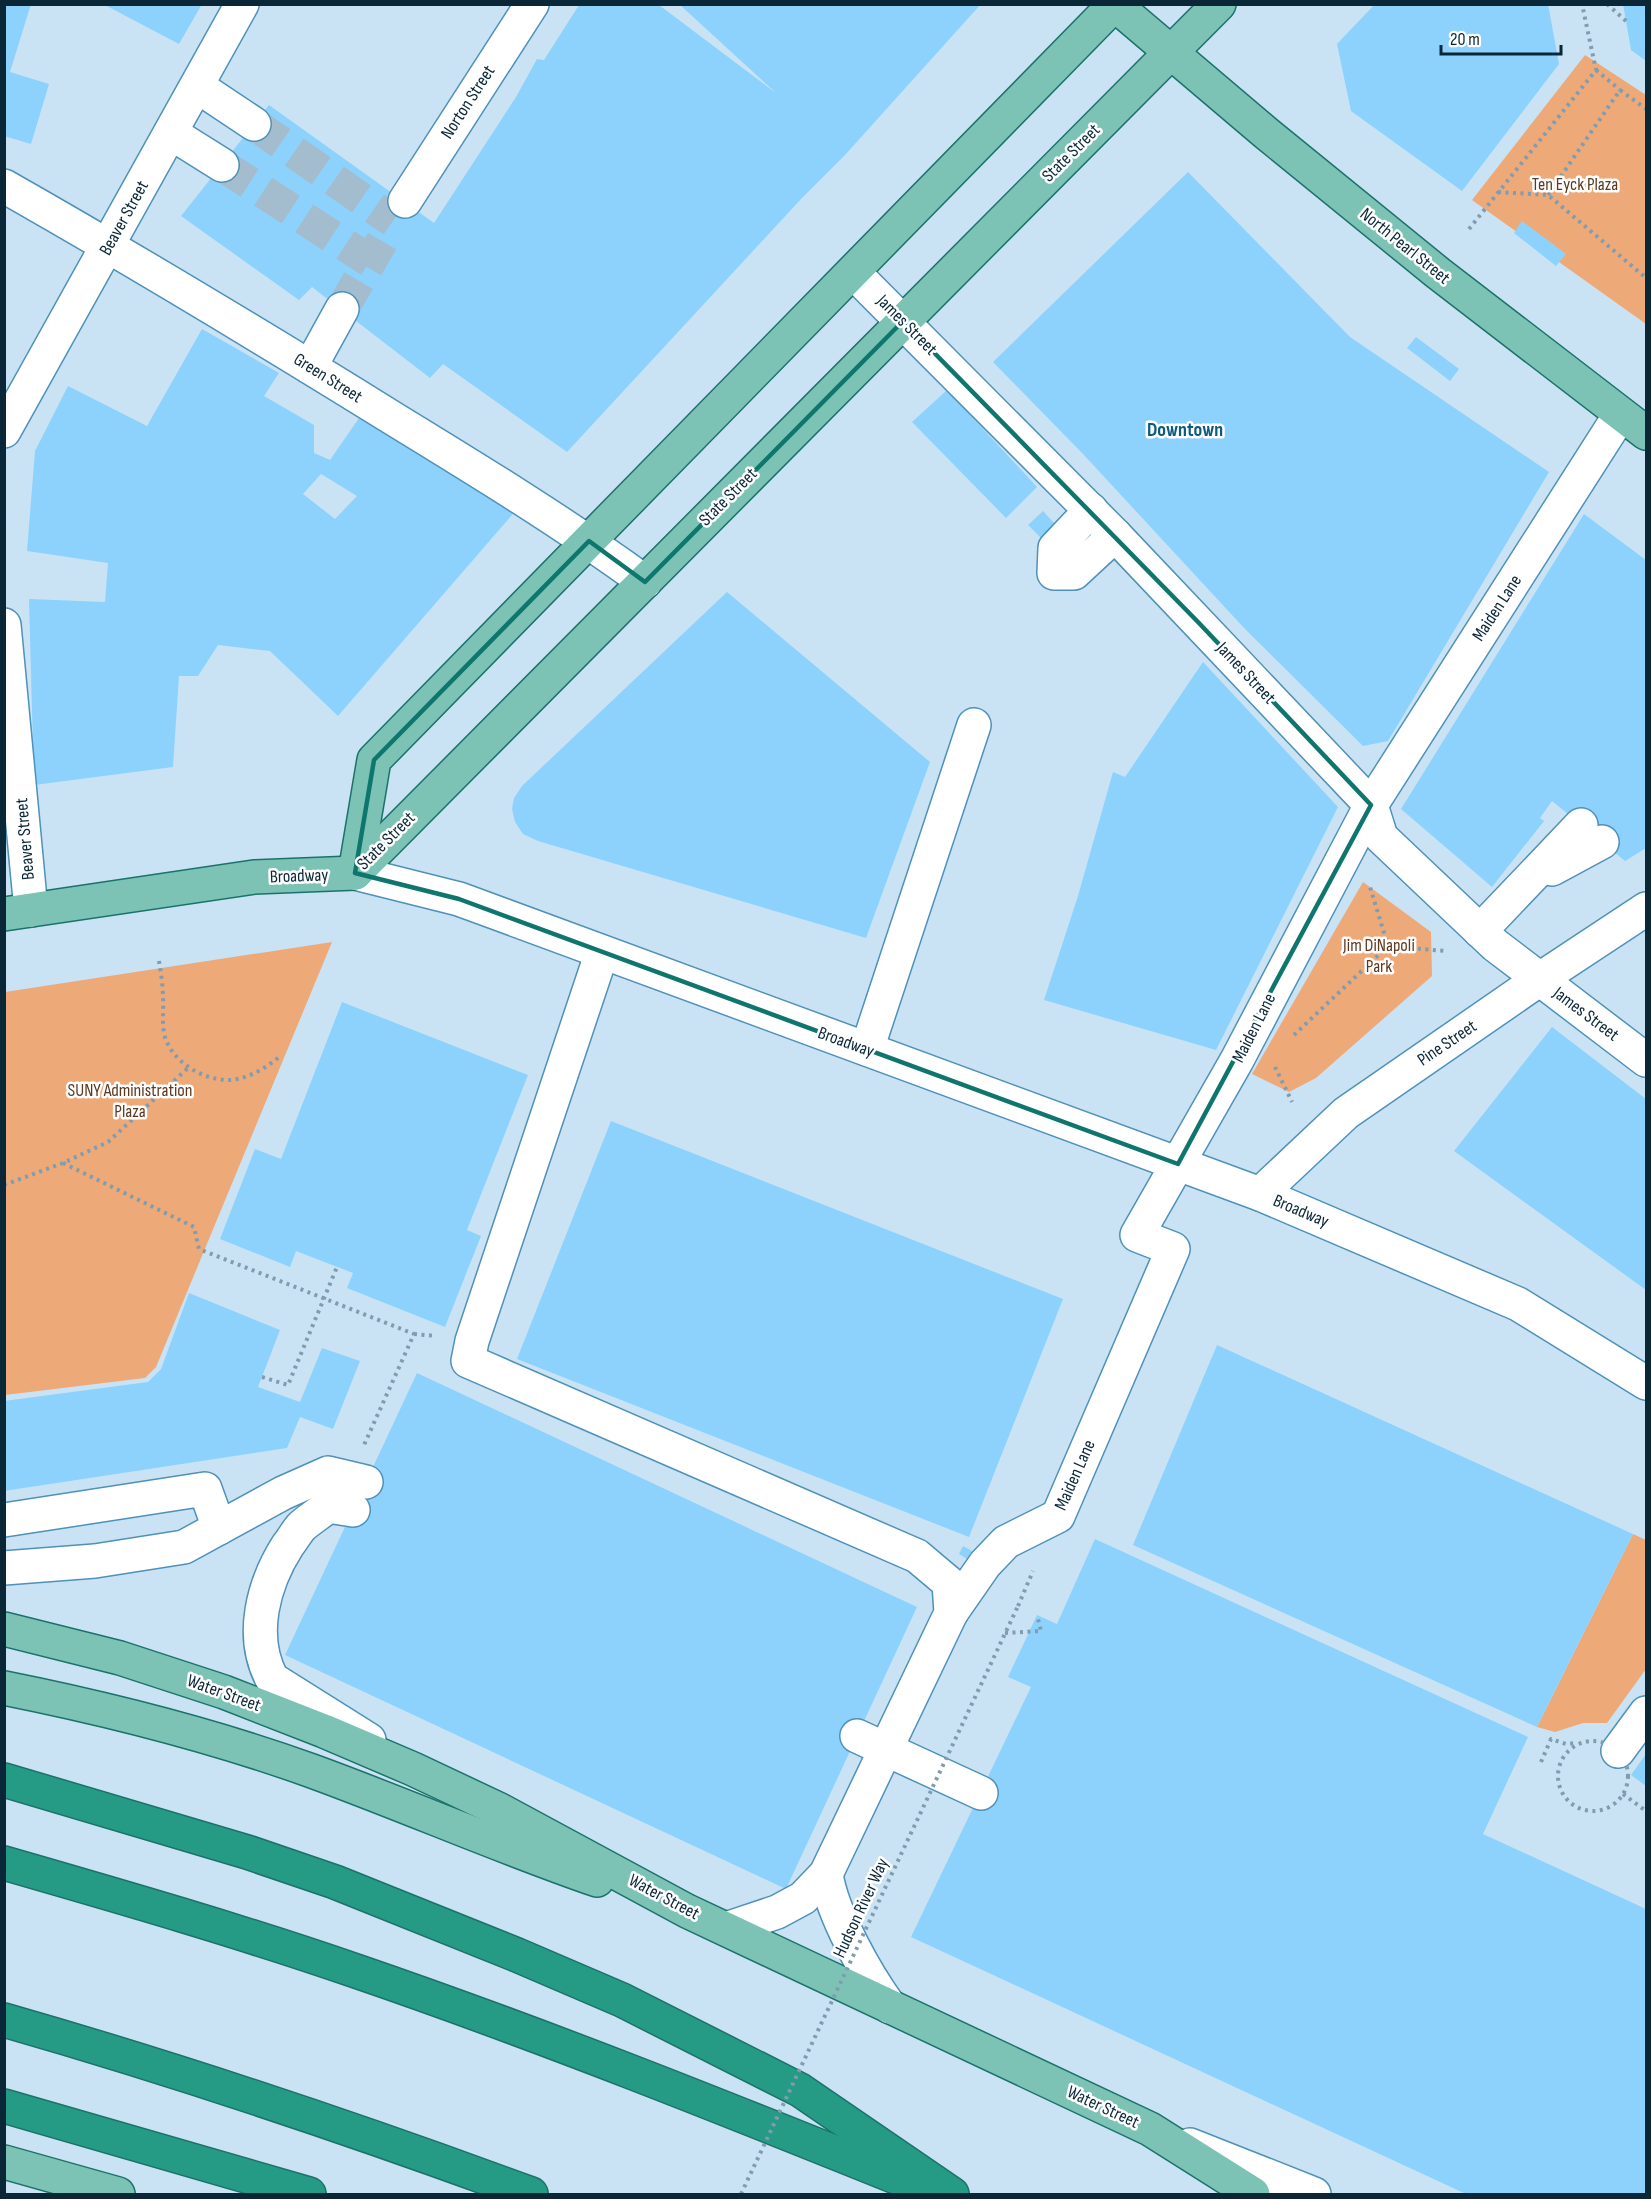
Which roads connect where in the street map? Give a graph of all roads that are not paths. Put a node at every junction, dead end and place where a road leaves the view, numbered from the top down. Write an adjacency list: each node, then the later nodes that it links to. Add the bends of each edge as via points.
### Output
1 (242, 4): 6 (street, Beaver Street)
2 (532, 4): 11 (street, Norton Street)
3 (1219, 4): 5 (main road, State Street)
4 (1114, 5): 5 (main road, North Pearl Street); 13 (main road, State Street)
5 (1170, 52): 15 (main road, State Street); 17 (main road, North Pearl Street, via 1429,266)
6 (197, 86): 7 (street); 8 (street, Beaver Street)
7 (254, 124)
8 (171, 133): 9 (street); 12 (street, Beaver Street)
9 (222, 165)
10 (4, 186): 12 (street, Green Street)
11 (405, 201)
12 (109, 246): 16 (street, Green Street); 18 (street, Beaver Street)
13 (853, 272): 15 (street, James Street); 22 (main road, State Street)
14 (342, 309): 16 (street)
15 (903, 321): 20 (street, James Street); 23 (main road, State Street)
16 (310, 367): 22 (street, Green Street)
17 (1620, 415): 19 (main road, North Pearl Street); 26 (street, Maiden Lane)
18 (4, 431)
19 (1647, 433)
20 (1091, 510): 21 (street, James Street); 21 (street, via 1055,548 1054,573 1074,573)
21 (1115, 535): 26 (street, James Street)
22 (589, 541): 23 (street, Green Street); 28 (main road, State Street, via 374,760)
23 (645, 582): 28 (main road, State Street)
24 (4, 625): 30 (street, Beaver Street)
25 (974, 725): 34 (street)
26 (1371, 805): 31 (street, James Street, via 1381,837); 36 (street, Maiden Lane)
27 (1592, 834): 31 (street, via 1527,883)
28 (355, 873): 30 (main road, Broadway, via 254,877); 32 (street, Broadway, via 459,899)
29 (1647, 909): 33 (street, Pine Street)
30 (18, 912)
31 (1480, 931): 33 (street, James Street)
32 (602, 952): 34 (street, Broadway); 42 (street, via 468,1361 917,1556 949,1583)
33 (1540, 979): 35 (street, James Street); 37 (street, Pine Street, via 1346,1113)
34 (867, 1049): 36 (street, Broadway)
35 (1647, 1060)
36 (1178, 1164): 37 (street, Broadway); 42 (street, Maiden Lane, via 1137,1235 1173,1249 1058,1516 1006,1542 985,1564)
37 (1260, 1194): 38 (street, Broadway, via 1518,1304)
38 (1647, 1383)
39 (4, 1520): 40 (street, via 205,1489)
40 (219, 1528): 41 (street, via 184,1546 94,1561); 48 (street, via 328,1473 360,1482 301,1527 277,1562 263,1600 260,1629 265,1665 272,1678)
41 (4, 1568)
42 (951, 1613): 46 (street)
43 (4, 1629): 48 (main road, Water Street, via 120,1658 224,1692)
44 (4, 1688): 53 (main road, via 104,1709 310,1770 526,1855)
45 (1647, 1713): 47 (street)
46 (871, 1743): 50 (street); 52 (street)
47 (1618, 1751)
48 (413, 1769): 53 (main road, Water Street, via 500,1810)
49 (4, 1780): 64 (highway, via 248,1852 518,1954 622,2000 800,2090)
50 (981, 1793)
51 (4, 1863): 63 (highway, via 357,1971 638,2074)
52 (826, 1874): 54 (street, via 803,1898 777,1912); 55 (street, via 829,1896 873,1983)
53 (687, 1911): 54 (main road, Water Street)
54 (726, 1929): 55 (main road, Water Street)
55 (890, 2007): 58 (main road, Water Street)
56 (4, 2020): 62 (highway, via 318,2118)
57 (4, 2106): 61 (highway)
58 (1150, 2129): 65 (main road); 66 (street, Water Street)
59 (4, 2162): 60 (main road)
60 (118, 2194)
61 (309, 2194)
62 (531, 2194)
63 (941, 2194)
64 (952, 2194)
65 (1253, 2194)
66 (1314, 2194)

